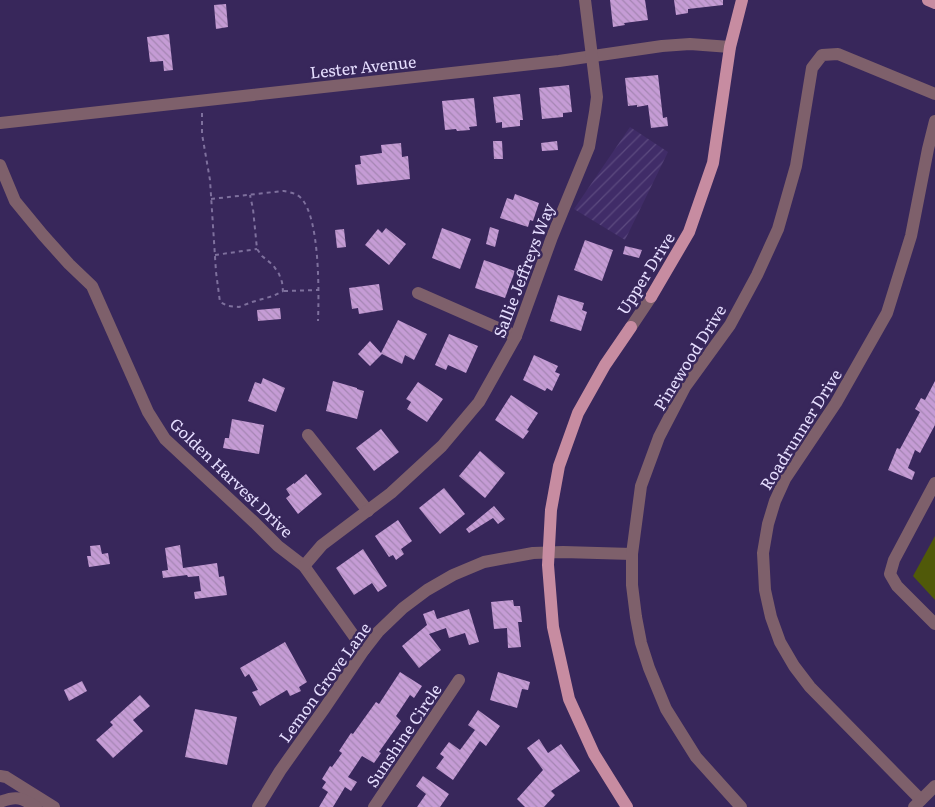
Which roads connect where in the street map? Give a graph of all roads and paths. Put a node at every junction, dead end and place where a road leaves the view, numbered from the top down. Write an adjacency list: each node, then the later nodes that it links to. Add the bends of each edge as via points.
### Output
1 (585, 0): 6 (street, Sallie Jeffreys Way)
2 (742, 0): 5 (main road, Upper Drive)
3 (928, 0): 4 (main road)
4 (935, 3)
5 (730, 47): 6 (street, Lester Avenue, via 690,44); 19 (main road, Upper Drive, via 713,163 689,232)
6 (592, 56): 8 (street, Lester Avenue); 22 (street, Sallie Jeffreys Way, via 597,97 589,147)
7 (935, 94): 27 (street, Pinewood Drive, via 838,54 822,55 812,68 796,166 778,229 730,325 686,387 658,437 641,486)
8 (202, 100): 10 (street, Lester Avenue); 13 (path, via 202,134)
9 (935, 121): 35 (street, Roadrunner Drive, via 911,236 887,313 836,403 785,478 774,501 763,553 770,617 794,666)
10 (0, 123)
11 (0, 165): 28 (street, Golden Harvest Drive, via 15,201 43,236 92,286 148,412 165,439 278,546)
12 (250, 195): 13 (path); 14 (path); 16 (path, via 283,191 300,196 310,214)
13 (211, 199): 15 (path)
14 (257, 249): 15 (path); 17 (path, via 279,274)
15 (215, 255): 17 (path, via 220,302 239,307)
16 (319, 290): 17 (path); 20 (path)
17 (283, 291)
18 (418, 293): 22 (street)
19 (651, 297): 21 (street, Upper Drive)
20 (318, 321)
21 (631, 327): 26 (main road, Upper Drive, via 578,413 559,466)
22 (516, 336): 25 (street, Sallie Jeffreys Way, via 479,402 442,446)
23 (308, 435): 25 (street)
24 (935, 483): 29 (street, via 894,560 890,574 897,586)
25 (368, 511): 28 (street, Sallie Jeffreys Way, via 322,546)
26 (548, 552): 27 (street, Lemon Grove Lane); 30 (street, Lemon Grove Lane, via 484,562 453,575 403,608); 40 (main road, Upper Drive, via 553,627 569,699 594,754)
27 (632, 554): 41 (street, Pinewood Drive, via 632,585 639,634 666,709 696,757)
28 (304, 566): 30 (street, Golden Harvest Drive)
29 (935, 624)
30 (364, 650): 38 (street, Lemon Grove Lane)
31 (459, 680): 39 (street, Sunshine Circle)
32 (0, 776): 37 (street)
33 (935, 786): 35 (street)
34 (0, 802): 36 (street, via 13,797)
35 (917, 804)
36 (36, 807)
37 (54, 807)
38 (258, 807)
39 (374, 807)
40 (627, 807)
41 (741, 807)

